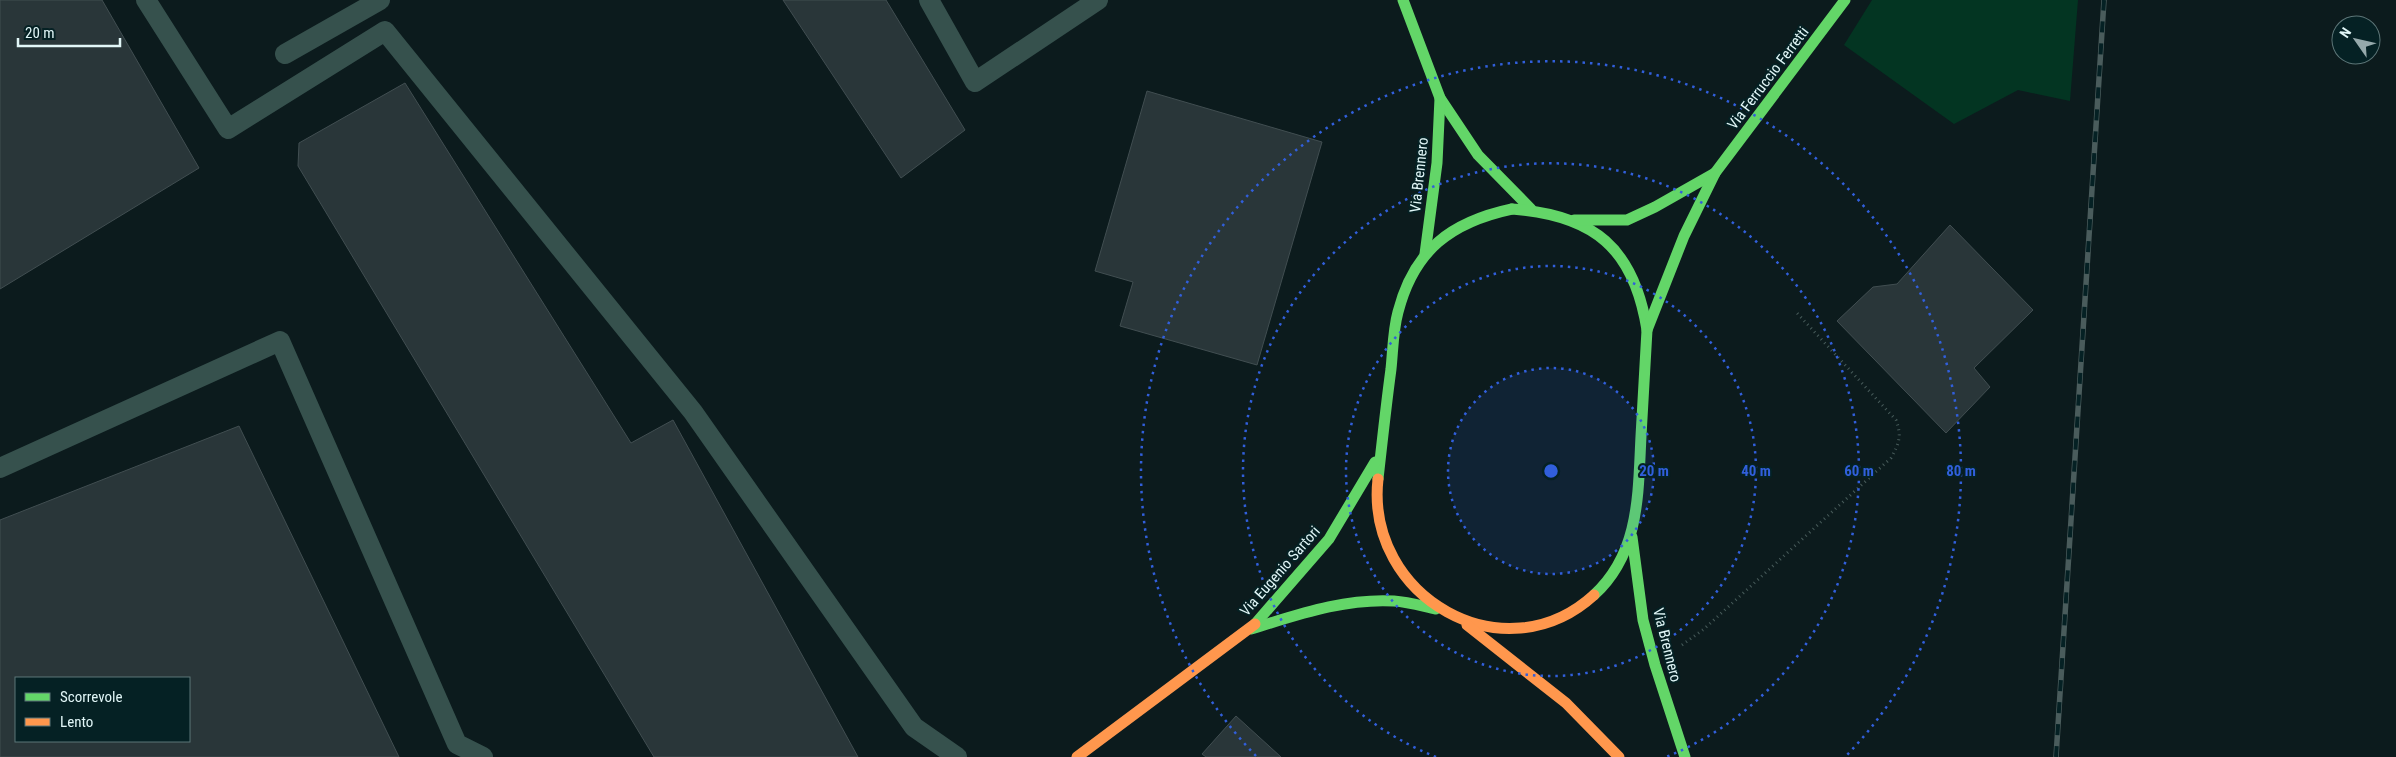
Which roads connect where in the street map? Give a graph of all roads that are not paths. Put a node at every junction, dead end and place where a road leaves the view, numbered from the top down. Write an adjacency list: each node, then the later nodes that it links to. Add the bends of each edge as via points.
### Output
1 (146, 0): 21 (lane, via 228,129 385,31 693,412 914,727)
2 (380, 0): 7 (lane)
3 (929, 0): 4 (lane, via 975,82)
4 (1098, 0)
5 (1404, 0): 8 (main road, Via Brennero)
6 (1845, 0): 9 (main road, Via Ferruccio Ferretti)
7 (285, 54)
8 (1440, 98): 10 (main road, Via Brennero, via 1478,155); 12 (main road, Via Brennero, via 1437,163)
9 (1715, 173): 11 (main road, Via Ferruccio Ferretti, via 1627,220); 13 (main road, Via Ferruccio Ferretti, via 1684,236)
10 (1531, 209): 11 (main road); 12 (main road, via 1493,212 1473,218 1439,240)
11 (1574, 220): 13 (main road, via 1604,239 1630,270 1640,293)
12 (1425, 254): 14 (main road, via 1408,280 1397,314)
13 (1647, 330): 16 (main road, via 1638,507)
14 (1380, 454): 17 (main road, via 1376,504 1384,543 1400,574); 19 (main road, Via Eugenio Sartori, via 1328,539 1303,572)
15 (0, 468): 20 (lane, via 280,340 457,744)
16 (1632, 538): 18 (main road, via 1622,560 1594,596 1559,618 1508,629); 24 (main road, Via Brennero, via 1643,620)
17 (1439, 610): 18 (main road); 19 (main road, Via Eugenio Sartori, via 1394,601 1347,603)
18 (1462, 621): 23 (main road, via 1541,680)
19 (1249, 630): 22 (main road, Via Eugenio Sartori)
20 (483, 757)
21 (957, 757)
22 (1076, 757)
23 (1619, 757)
24 (1685, 757)

